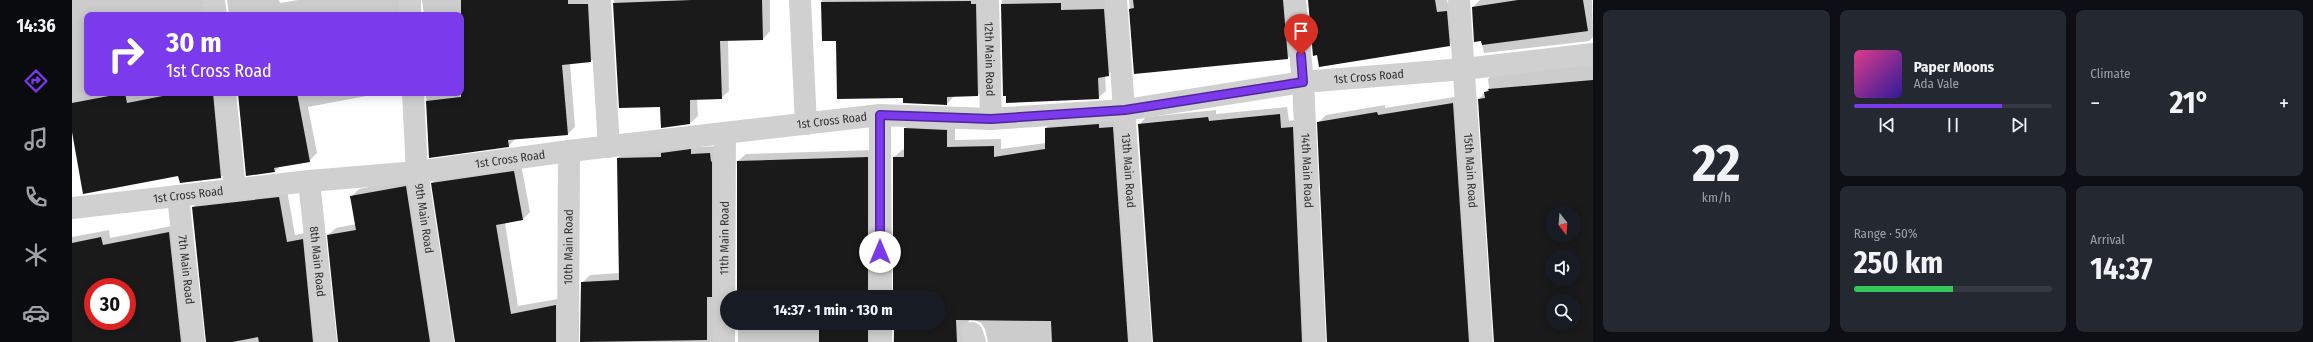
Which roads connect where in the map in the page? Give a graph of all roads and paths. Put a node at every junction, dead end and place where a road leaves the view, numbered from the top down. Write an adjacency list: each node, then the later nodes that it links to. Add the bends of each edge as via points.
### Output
1 (214, 0): 9 (street)
2 (410, 0): 10 (street)
3 (600, 0): 21 (street)
4 (800, 0): 19 (street)
5 (988, 0): 18 (street, 12th Main Road)
6 (1116, 0): 16 (street, 13th Main Road)
7 (1296, 0): 13 (street, 14th Main Road)
8 (1459, 0): 12 (street, 15th Main Road)
9 (216, 12)
10 (410, 12)
11 (1593, 54): 12 (street, 1st Cross Road)
12 (1464, 69): 13 (street, 1st Cross Road); 38 (street, 15th Main Road)
13 (1303, 82): 16 (street, 1st Cross Road); 37 (street, 14th Main Road)
14 (225, 96): 25 (street)
15 (413, 96): 23 (street, 9th Main Road)
16 (1125, 110): 18 (street, 1st Cross Road); 36 (street, 13th Main Road)
17 (880, 115): 18 (street, 1st Cross Road); 19 (street, 1st Cross Road); 28 (street)
18 (991, 119)
19 (806, 124): 20 (street, 1st Cross Road)
20 (725, 133): 21 (street, 1st Cross Road); 34 (street, 11th Main Road)
21 (609, 146): 22 (street, 1st Cross Road)
22 (569, 151): 23 (street, 1st Cross Road); 33 (street, 10th Main Road)
23 (417, 172): 24 (street, 1st Cross Road); 32 (street, 9th Main Road)
24 (309, 181): 25 (street, 1st Cross Road); 31 (street, 8th Main Road)
25 (235, 190): 26 (street, 1st Cross Road)
26 (178, 196): 27 (street, 1st Cross Road); 30 (street, 7th Main Road)
27 (72, 208)
28 (881, 290)
29 (881, 330): 35 (street)
30 (194, 342)
31 (326, 342)
32 (443, 342)
33 (568, 342)
34 (724, 342)
35 (881, 342)
36 (1142, 342)
37 (1315, 342)
38 (1482, 342)

